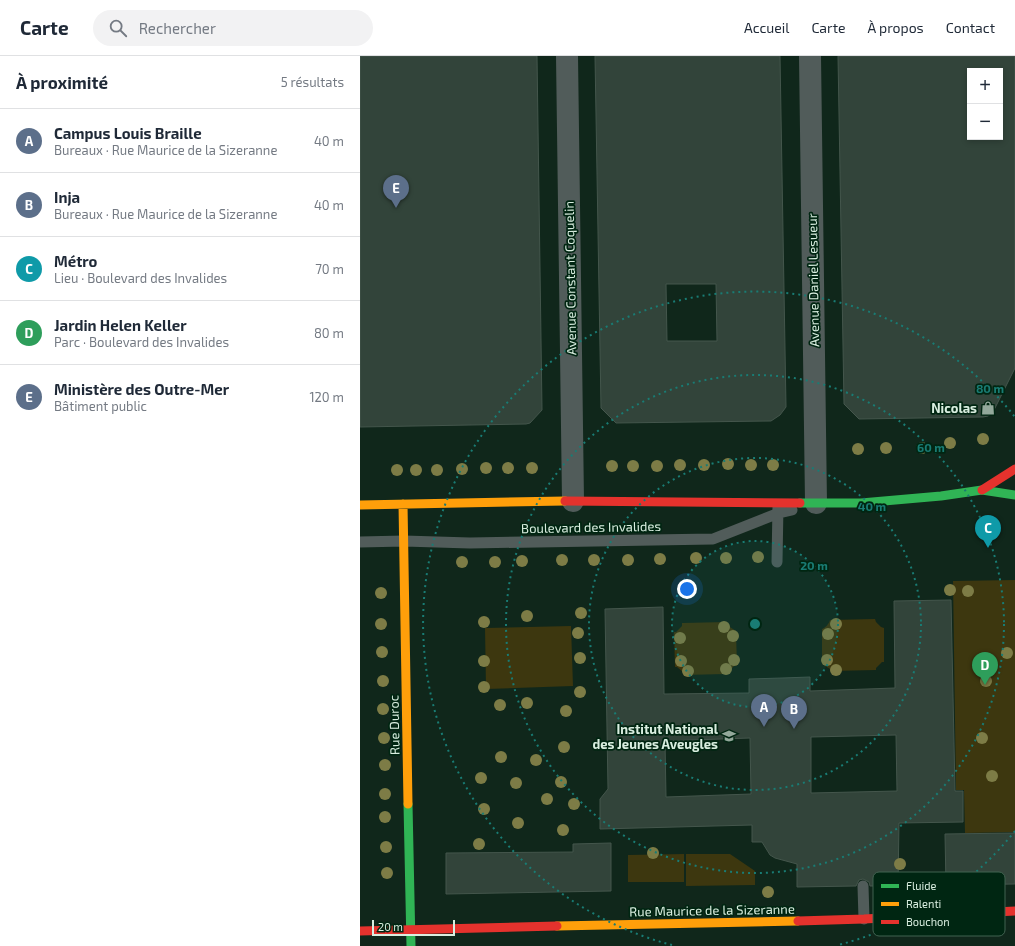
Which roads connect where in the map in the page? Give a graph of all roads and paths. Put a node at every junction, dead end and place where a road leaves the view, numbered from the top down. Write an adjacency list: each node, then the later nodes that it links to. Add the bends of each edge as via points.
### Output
1 (567, 56): 6 (street, Avenue Constant Coquelin)
2 (810, 56): 7 (street, Avenue Daniel Lesueur)
3 (1015, 469): 4 (street, Boulevard des Invalides)
4 (982, 490): 5 (street, Boulevard des Invalides); 7 (street, Boulevard des Invalides, via 881,502)
5 (1015, 495)
6 (573, 501): 8 (street, Boulevard des Invalides); 10 (street, Boulevard des Invalides)
7 (816, 503): 10 (lane, Boulevard des Invalides)
8 (403, 504): 9 (street, Boulevard des Invalides); 11 (street, Rue Duroc)
9 (360, 505)
10 (778, 508): 11 (lane, Boulevard des Invalides, via 713,539 470,543); 13 (lane)
11 (404, 541): 12 (lane, Boulevard des Invalides); 19 (street, Rue Duroc)
12 (360, 542)
13 (777, 562)
14 (863, 886): 17 (lane)
15 (1015, 911): 16 (street, Rue Maurice de la Sizeranne)
16 (1005, 912)
17 (864, 919): 18 (street, Rue Maurice de la Sizeranne); 19 (street, Rue Maurice de la Sizeranne)
18 (873, 919)
19 (410, 930): 20 (street, Rue Maurice de la Sizeranne); 21 (street, Rue Duroc)
20 (360, 931)
21 (410, 946)

